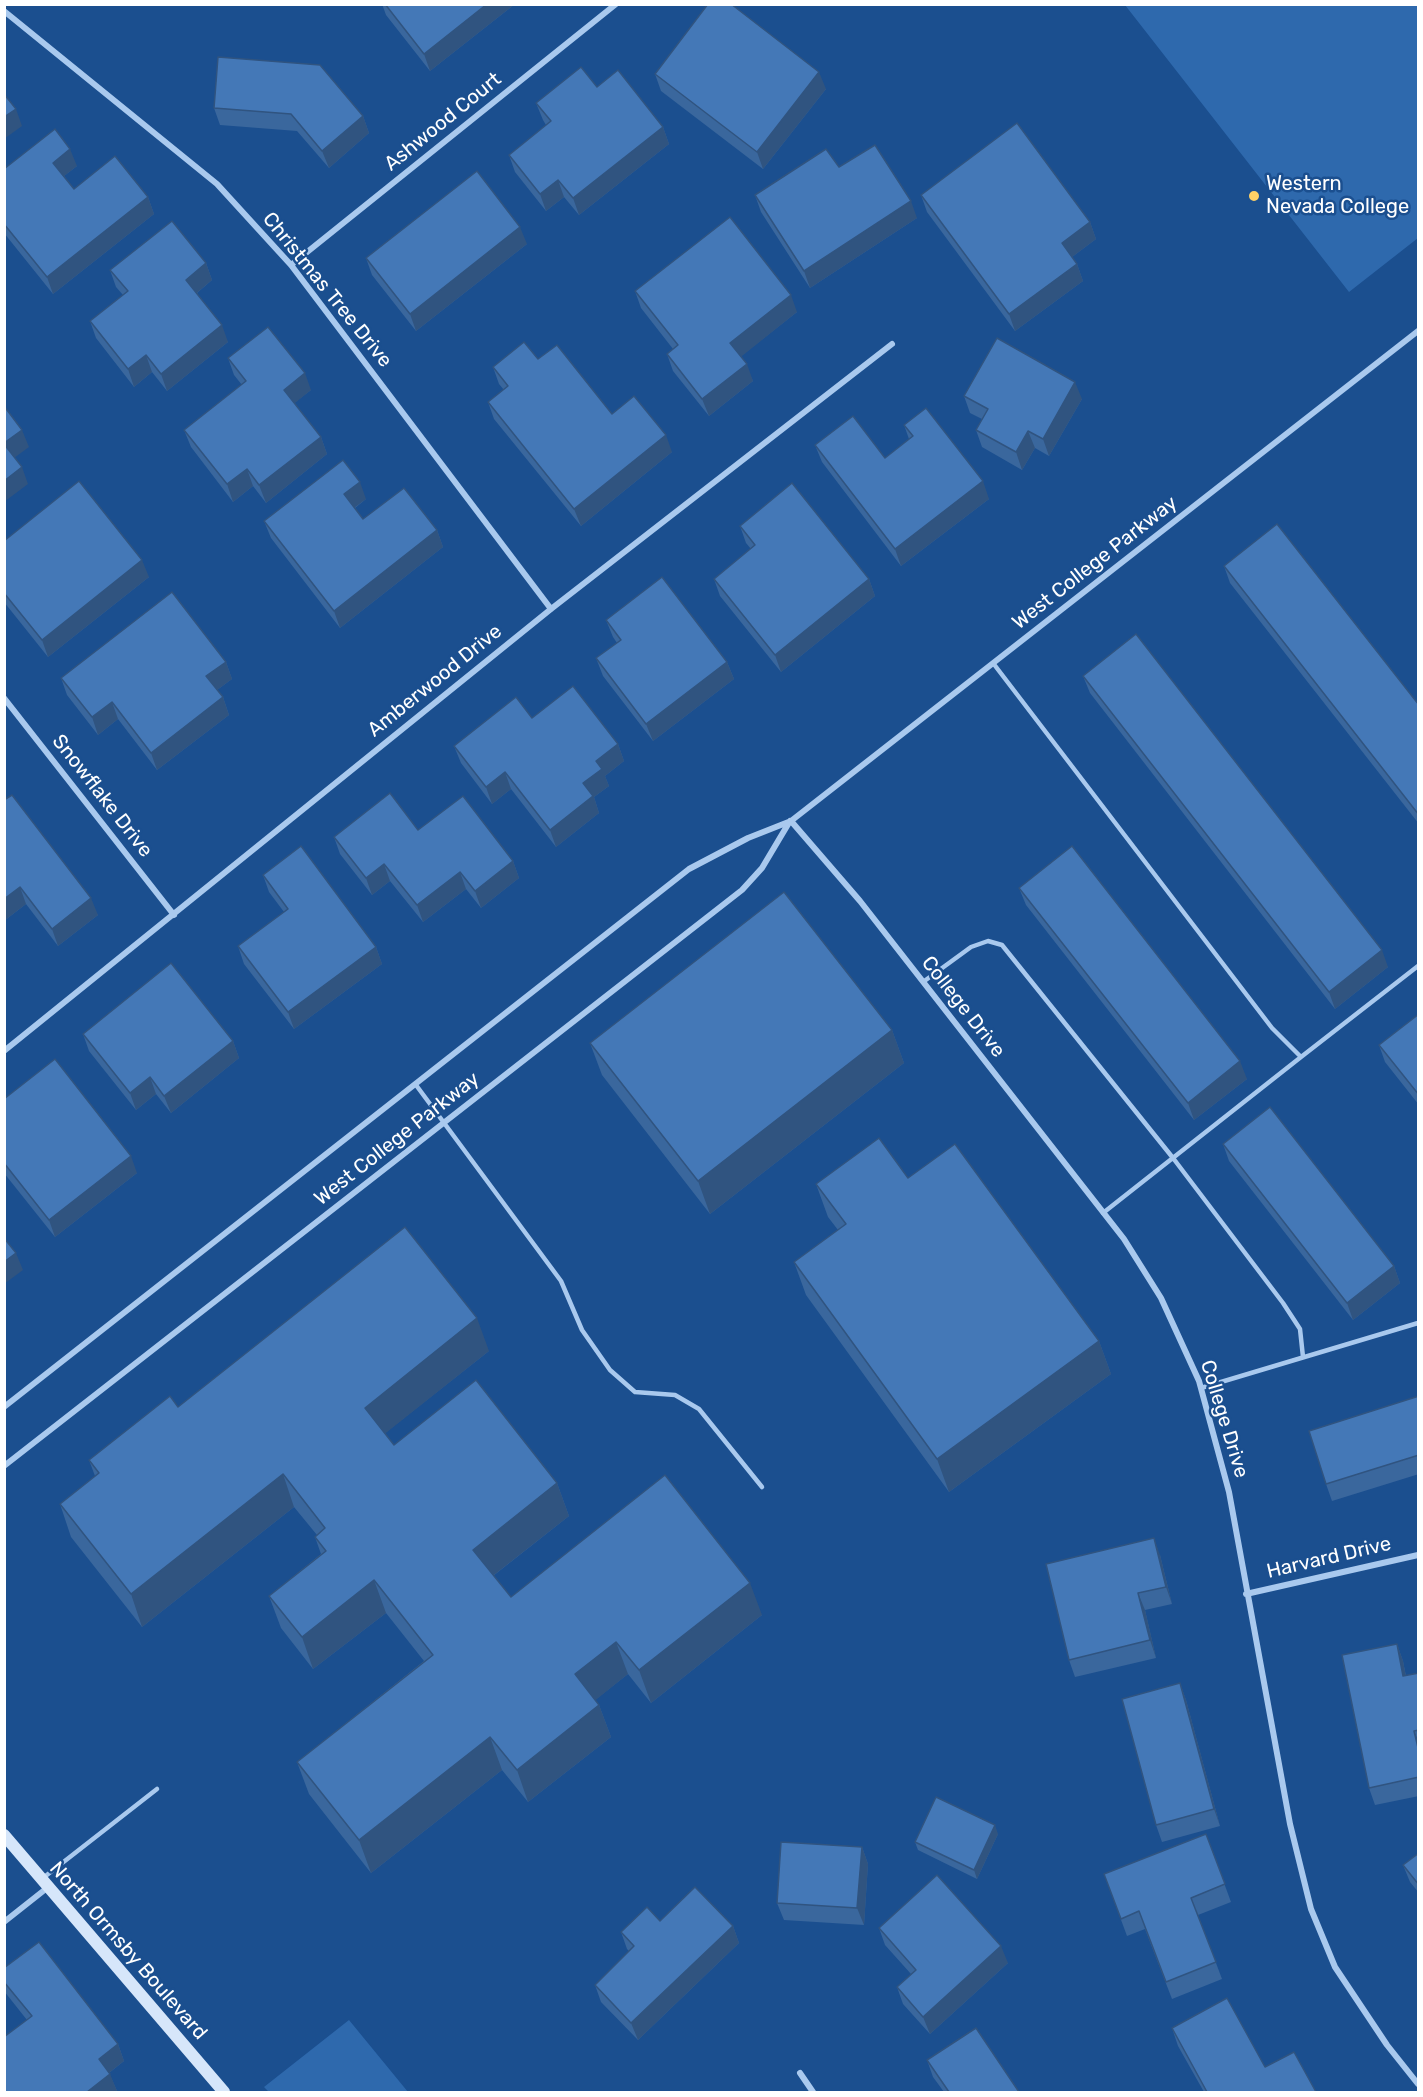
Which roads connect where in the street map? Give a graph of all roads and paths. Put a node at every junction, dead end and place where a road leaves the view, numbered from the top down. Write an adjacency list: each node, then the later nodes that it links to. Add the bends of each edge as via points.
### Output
1 (616, 4): 3 (street, Ashwood Court)
2 (4, 11): 3 (street, Christmas Tree Drive, via 217,184)
3 (291, 265): 6 (street, Christmas Tree Drive)
4 (1419, 331): 7 (street, West College Parkway)
5 (892, 344): 6 (street, Amberwood Drive)
6 (551, 609): 10 (street, Amberwood Drive)
7 (993, 663): 9 (street, West College Parkway); 14 (lane, via 1272,1029)
8 (4, 698): 10 (street, Snowflake Drive)
9 (791, 821): 12 (street, College Drive); 15 (street, West College Parkway, via 688,869); 16 (street, West College Parkway, via 762,868 742,890)
10 (174, 915): 13 (street, Amberwood Drive)
11 (1419, 966): 14 (lane)
12 (923, 982): 17 (lane, via 971,947 988,941 1002,945); 18 (street, College Drive)
13 (4, 1051)
14 (1300, 1057): 17 (lane)
15 (416, 1084): 16 (lane); 22 (street, West College Parkway)
16 (445, 1122): 23 (street, West College Parkway); 24 (lane, via 561,1281 582,1330 610,1370 635,1392 675,1395 699,1409)
17 (1173, 1158): 18 (lane); 20 (lane, via 1300,1329)
18 (1103, 1213): 21 (street, College Drive, via 1161,1298)
19 (1419, 1323): 20 (lane)
20 (1303, 1357): 21 (lane)
21 (1202, 1388): 26 (street, College Drive, via 1229,1492)
22 (4, 1407)
23 (4, 1466)
24 (762, 1487)
25 (1419, 1555): 26 (street, Harvard Drive)
26 (1246, 1594): 32 (street, College Drive, via 1290,1824 1311,1909 1335,1967 1387,2045)
27 (157, 1789): 29 (lane)
28 (4, 1835): 29 (street, North Ormsby Boulevard)
29 (44, 1884): 30 (street); 33 (street, North Ormsby Boulevard)
30 (4, 1922)
31 (800, 2073): 34 (street)
32 (1419, 2084)
33 (224, 2092)
34 (813, 2092)

